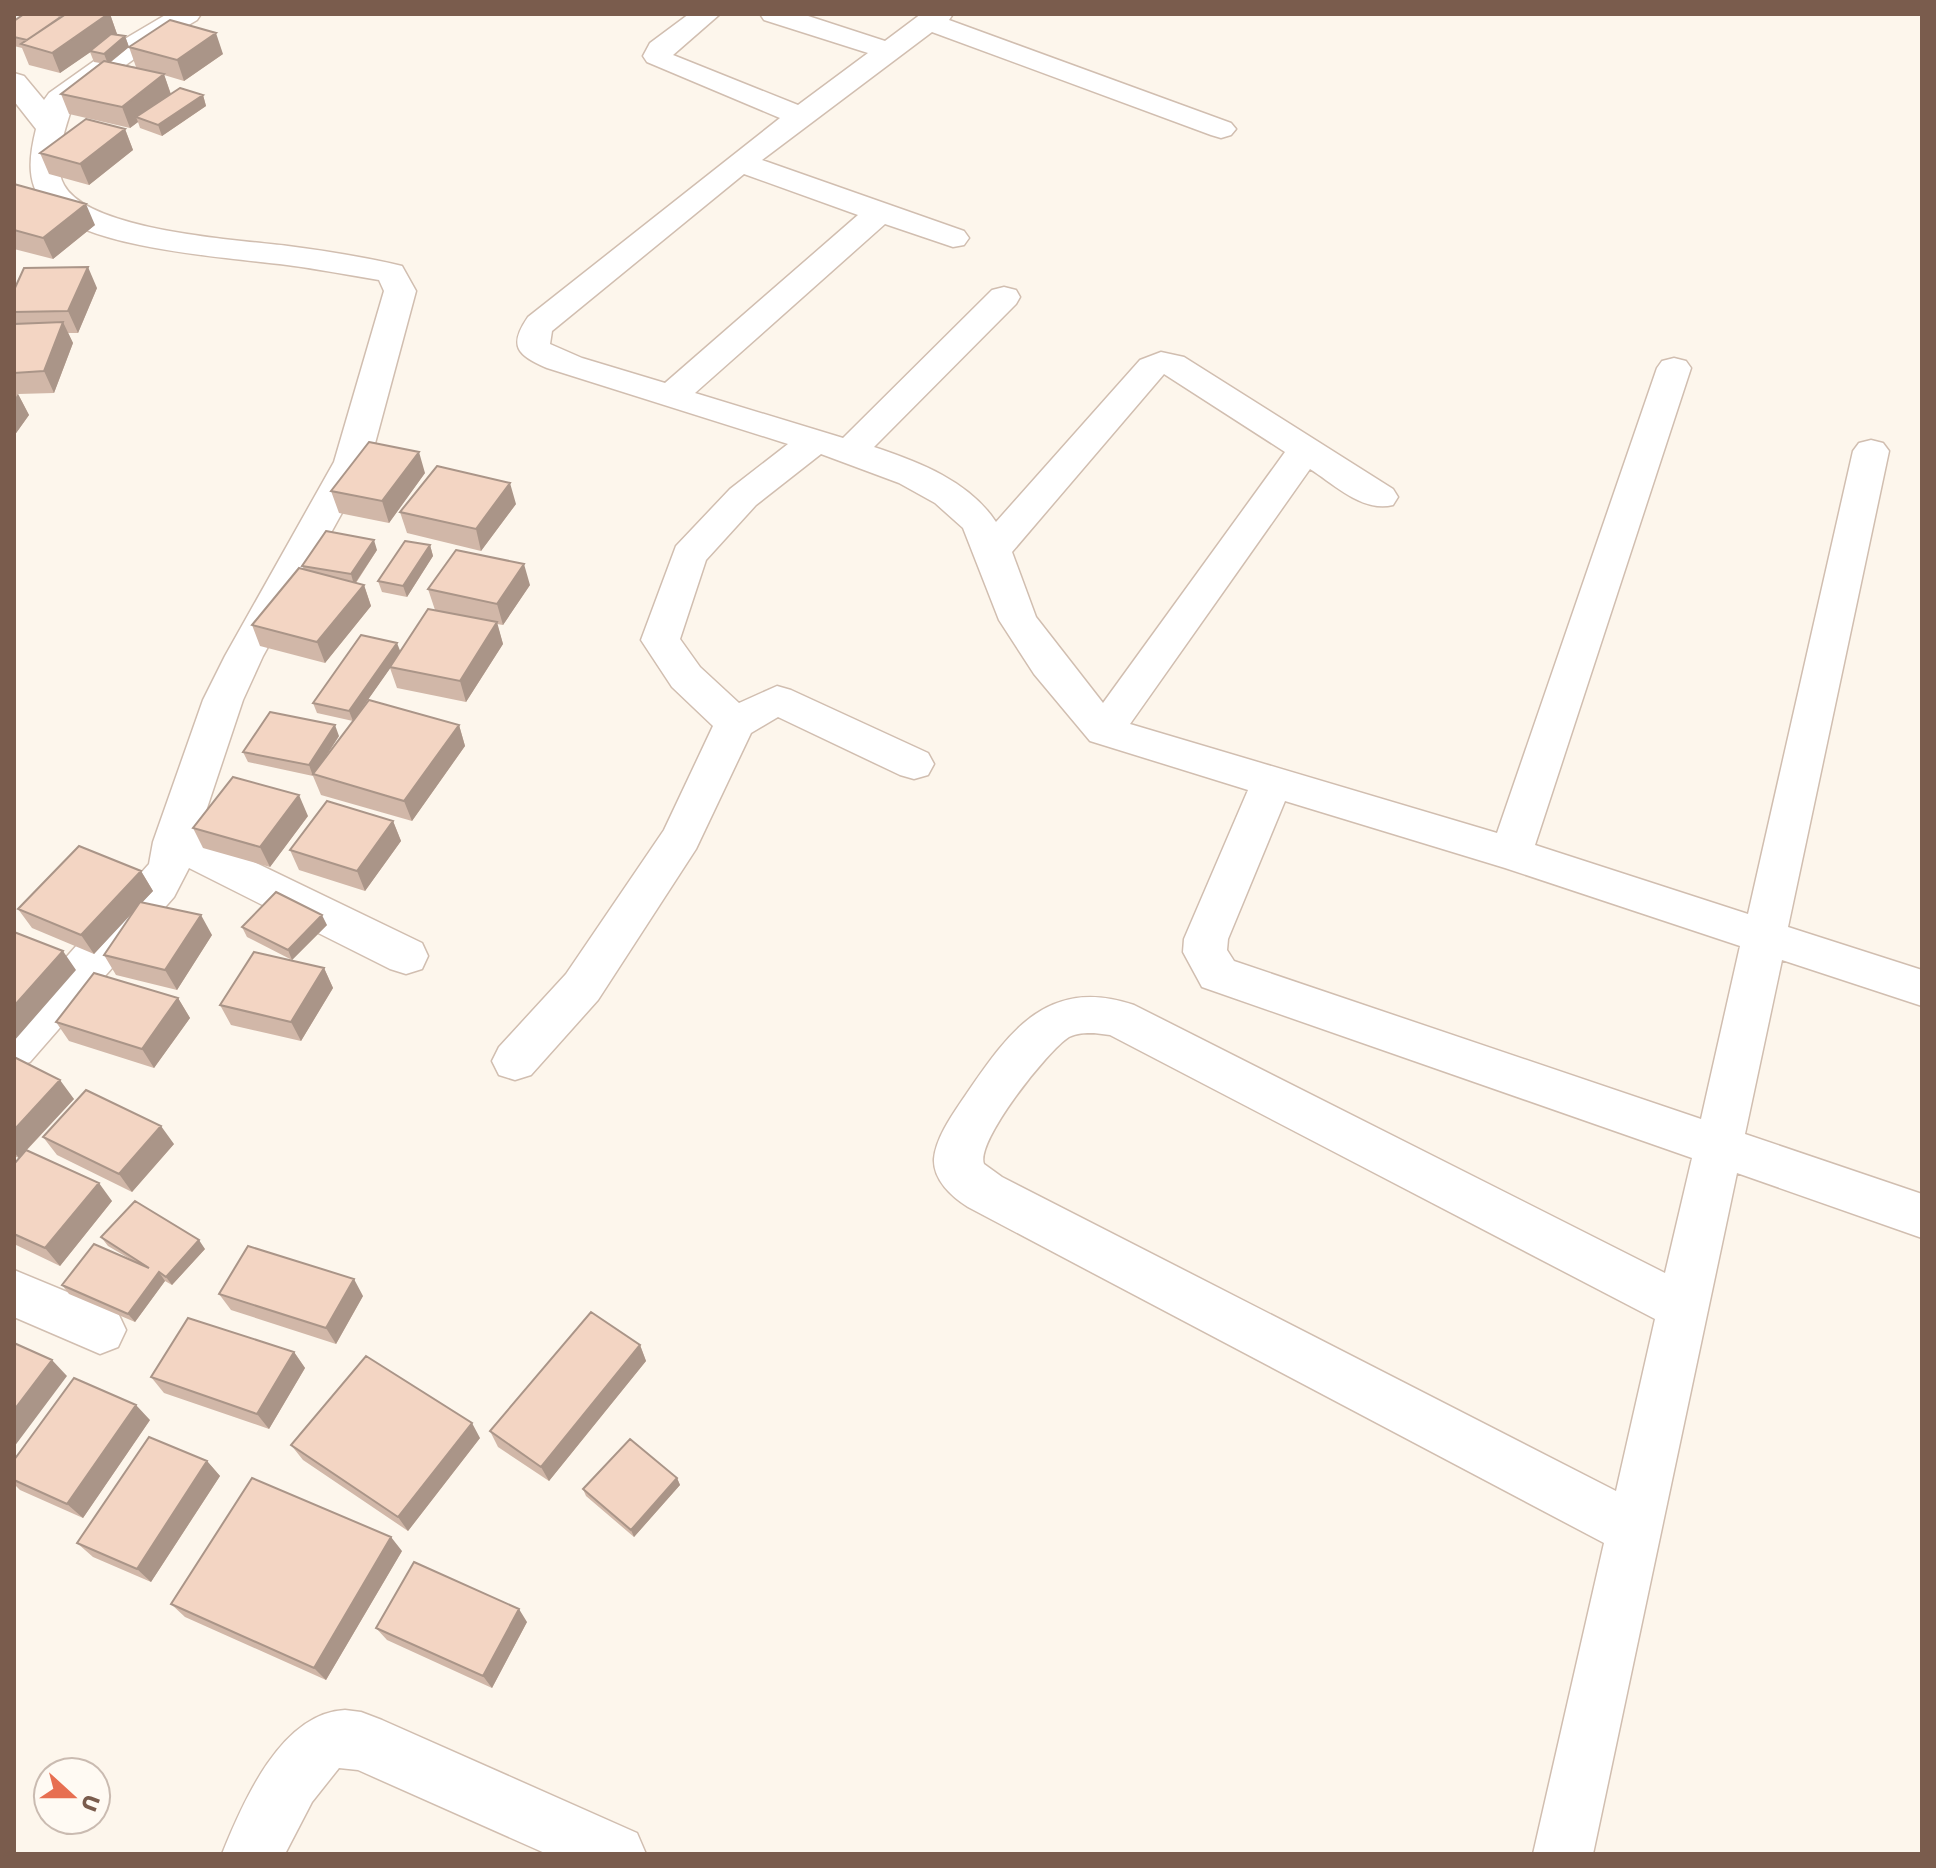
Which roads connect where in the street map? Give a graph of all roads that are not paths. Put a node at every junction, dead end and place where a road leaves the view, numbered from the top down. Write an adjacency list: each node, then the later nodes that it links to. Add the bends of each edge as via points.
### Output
1 (187, 14): 8 (street, via 59,99)
2 (706, 14): 7 (street, via 657,56)
3 (774, 14): 5 (street)
4 (934, 18): 5 (street); 9 (street)
5 (889, 51): 7 (street)
6 (14, 82): 8 (street)
7 (801, 116): 10 (street)
8 (52, 129): 25 (street, via 47,183 57,200 87,218 153,238 391,273 400,291 352,462 223,700)
9 (1221, 129)
10 (740, 162): 11 (street); 15 (street, via 531,336 537,351 548,357)
11 (880, 212): 12 (street); 15 (street)
12 (953, 238)
13 (1004, 297): 16 (street)
14 (1674, 368): 26 (street)
15 (670, 397): 16 (street)
16 (832, 446): 20 (street, via 894,467 944,493 966,508); 21 (street, via 743,497 689,555 660,640 686,677)
17 (1306, 449): 19 (street); 20 (street, via 1161,362); 22 (street)
18 (1871, 451): 27 (street)
19 (1380, 497)
20 (994, 548): 22 (street, via 1005,596 1018,620)
21 (735, 723): 23 (street, via 777,700); 31 (street, via 681,838 582,987)
22 (1104, 731): 24 (street)
23 (914, 764)
24 (1272, 782): 26 (street); 32 (street, via 1206,939 1205,952 1218,974)
25 (174, 842): 28 (street); 30 (street, via 159,885)
26 (1511, 854): 27 (street)
27 (1764, 937): 29 (street); 32 (street)
28 (406, 956)
29 (1922, 988)
30 (14, 1048)
31 (515, 1061)
32 (1718, 1146): 33 (street); 35 (street)
33 (1922, 1216)
34 (14, 1293): 36 (street)
35 (1683, 1308): 37 (street); 37 (street, via 1118,1018 1094,1013 1060,1019 1034,1039 966,1133 958,1158 964,1177 985,1192)
36 (100, 1330)
37 (1634, 1530): 40 (street)
38 (252, 1854): 39 (street, via 305,1761 320,1745 342,1738 361,1741)
39 (616, 1854)
40 (1563, 1854)

